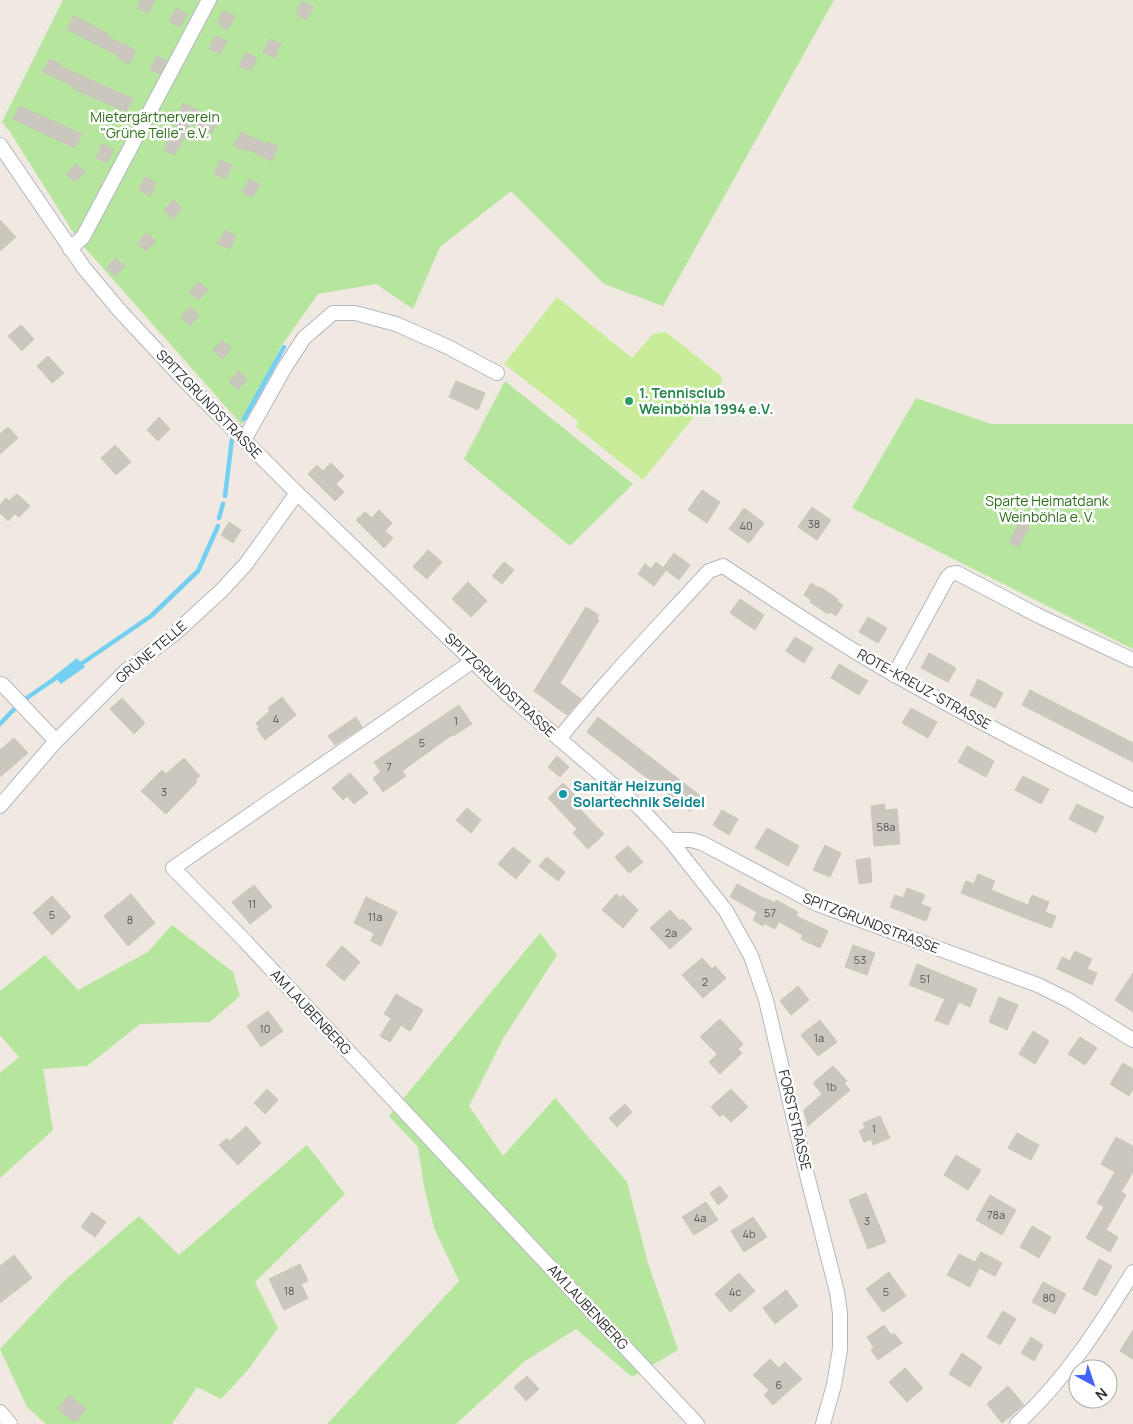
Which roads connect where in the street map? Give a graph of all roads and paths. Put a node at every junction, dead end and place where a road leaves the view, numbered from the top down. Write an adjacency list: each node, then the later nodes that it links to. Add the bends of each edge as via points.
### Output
1 (209, 0): 3 (street, via 83,237)
2 (0, 145): 3 (street, SPITZGRUNDSTRASSE)
3 (70, 249): 5 (street, SPITZGRUNDSTRASSE, via 131,323)
4 (498, 373): 5 (street, via 396,324 355,314 333,314 304,338)
5 (244, 440): 6 (street, SPITZGRUNDSTRASSE)
6 (297, 493): 8 (street, SPITZGRUNDSTRASSE); 12 (street, GRÜNE TELLE, via 246,564 222,590 173,635 127,670)
7 (1133, 660): 9 (street, via 957,573 947,578)
8 (473, 661): 11 (street, SPITZGRUNDSTRASSE); 20 (street, AM LAUBENBERG, via 173,868)
9 (894, 675): 11 (street, ROTE-KREUZ-STRASSE, via 723,566 709,571); 13 (street, ROTE-KREUZ-STRASSE)
10 (0, 684): 12 (street)
11 (559, 739): 15 (street, SPITZGRUNDSTRASSE, via 641,809)
12 (56, 741): 14 (street, GRÜNE TELLE)
13 (1133, 800)
14 (0, 806)
15 (670, 840): 16 (street, SPITZGRUNDSTRASSE, via 702,843 817,904 1038,985); 21 (street, FORSTSTRASSE, via 721,904 737,930 751,956 766,1000 840,1313 840,1349)
16 (1133, 1040)
17 (1133, 1272): 22 (street, via 1060,1380)
18 (0, 1412): 19 (street)
19 (10, 1424)
20 (697, 1424)
21 (823, 1424)
22 (1017, 1424)

